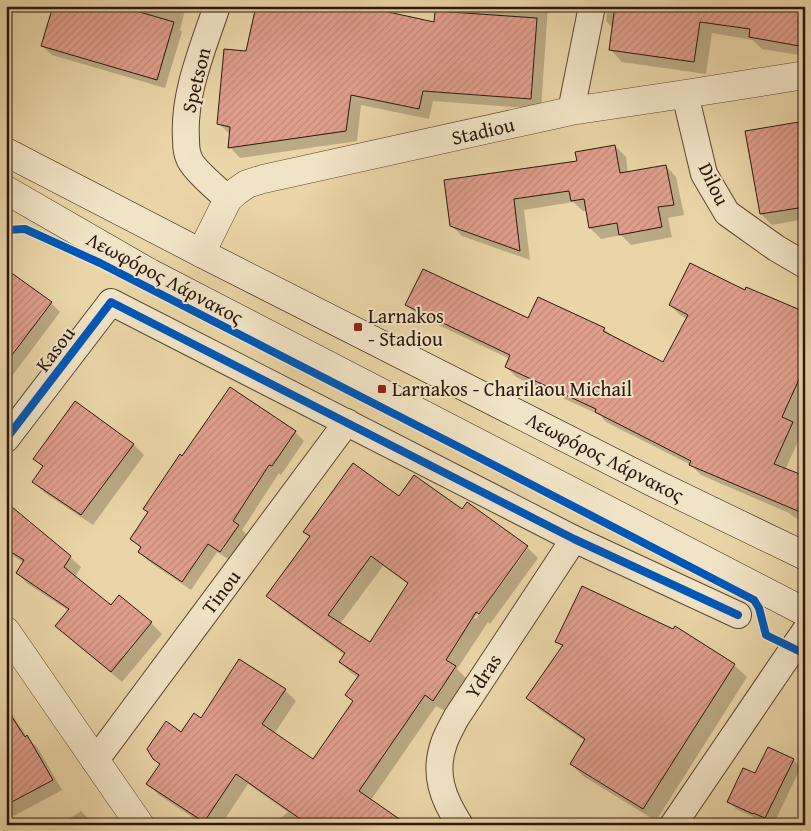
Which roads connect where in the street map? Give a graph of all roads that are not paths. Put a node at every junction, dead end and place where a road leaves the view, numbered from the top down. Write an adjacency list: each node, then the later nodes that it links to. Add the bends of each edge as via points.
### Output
1 (217, 6): 8 (street, Spetson, via 188,98 186,148 196,168)
2 (592, 6): 5 (street)
3 (805, 75): 4 (main road, Stadiou)
4 (685, 94): 5 (main road, Stadiou); 10 (street, Dilou, via 704,174 727,213)
5 (571, 111): 8 (main road, Stadiou, via 263,179 247,184)
6 (6, 152): 9 (main road, Λεωφόρος Λάρνακος)
7 (12, 197): 15 (main road, Λεωφόρος Λάρνακος)
8 (228, 199): 9 (main road, Stadiou)
9 (201, 253): 14 (main road, Λεωφόρος Λάρνακος)
10 (805, 265)
11 (347, 422): 12 (street, Kasou, via 111,302); 13 (street); 19 (street, Tinou)
12 (6, 439)
13 (574, 539): 16 (street); 21 (street, Ydras, via 456,718 444,742 439,776 443,794)
14 (805, 556)
15 (805, 612)
16 (738, 614)
17 (6, 631): 19 (main road)
18 (805, 631): 22 (street)
19 (95, 760): 20 (main road)
20 (140, 825)
21 (460, 825)
22 (673, 825)

